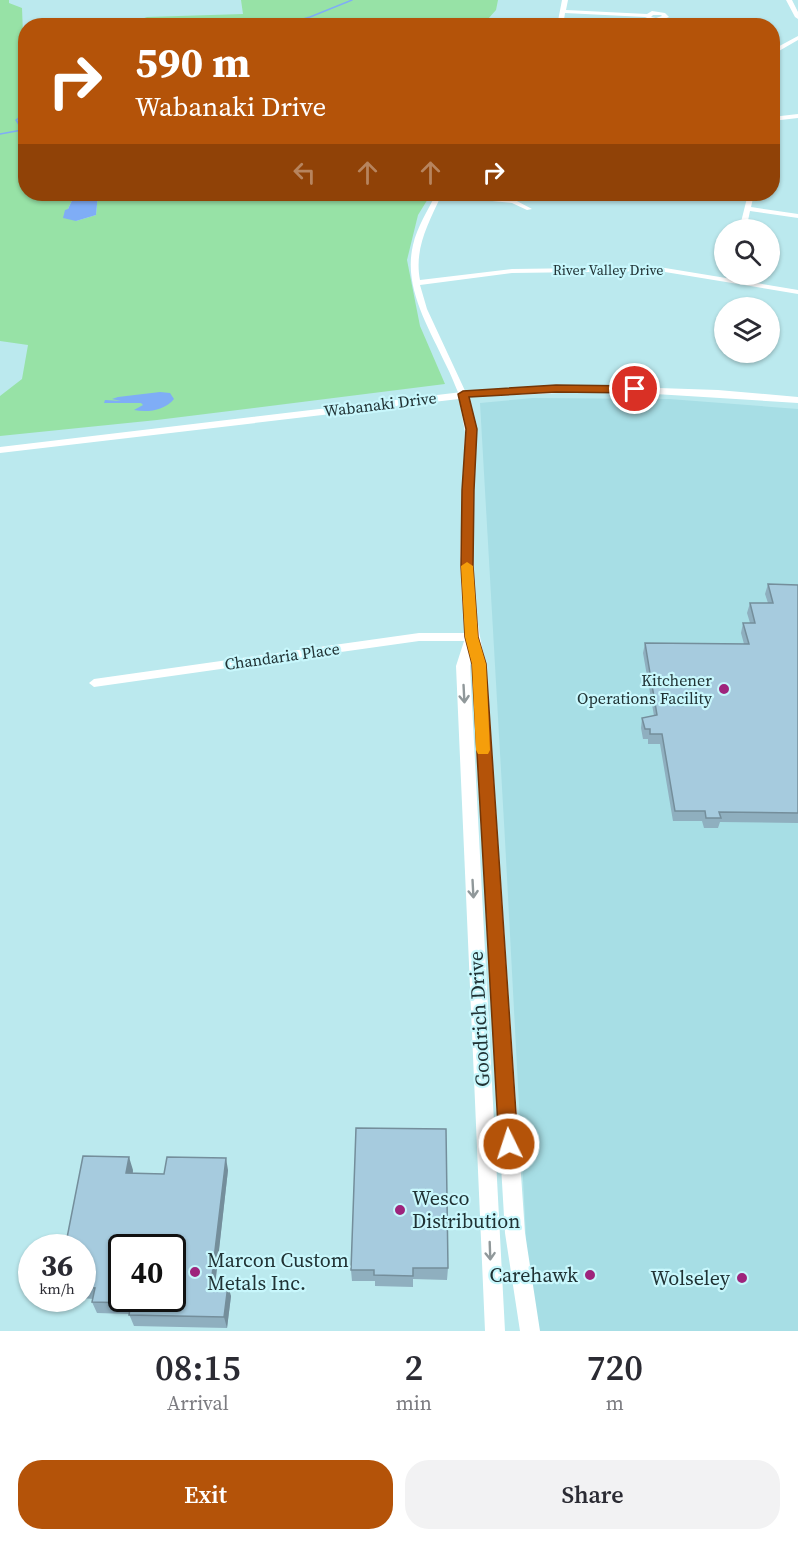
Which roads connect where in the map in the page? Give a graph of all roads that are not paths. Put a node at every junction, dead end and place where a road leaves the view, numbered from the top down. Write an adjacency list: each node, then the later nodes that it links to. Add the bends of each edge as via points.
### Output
1 (565, 0): 3 (street)
2 (789, 0): 5 (street)
3 (563, 10): 4 (street); 6 (street)
4 (647, 16)
5 (798, 16)
6 (562, 18)
7 (798, 38): 8 (street)
8 (780, 48)
9 (798, 116): 10 (street)
10 (780, 118)
11 (436, 201): 19 (street, via 414,255)
12 (513, 201): 15 (street)
13 (749, 201): 14 (street)
14 (747, 208): 16 (street); 17 (street)
15 (529, 209)
16 (798, 216)
17 (744, 219)
18 (714, 275): 19 (street, River Valley Drive, via 660,268 512,271)
19 (417, 282): 22 (street)
20 (766, 285): 21 (street, River Valley Drive)
21 (798, 292)
22 (463, 394): 23 (street, Wabanaki Drive, via 635,389); 24 (street, Wabanaki Drive); 25 (street, Goodrich Drive, via 472,429 467,566)
23 (798, 400)
24 (0, 450)
25 (471, 637): 26 (street, Chandaria Place, via 419,637); 27 (street, Goodrich Drive, one-way to 27, via 463,666); 28 (street, Goodrich Drive, via 479,664 515,1233)
26 (94, 683)
27 (495, 1331)
28 (530, 1331)

